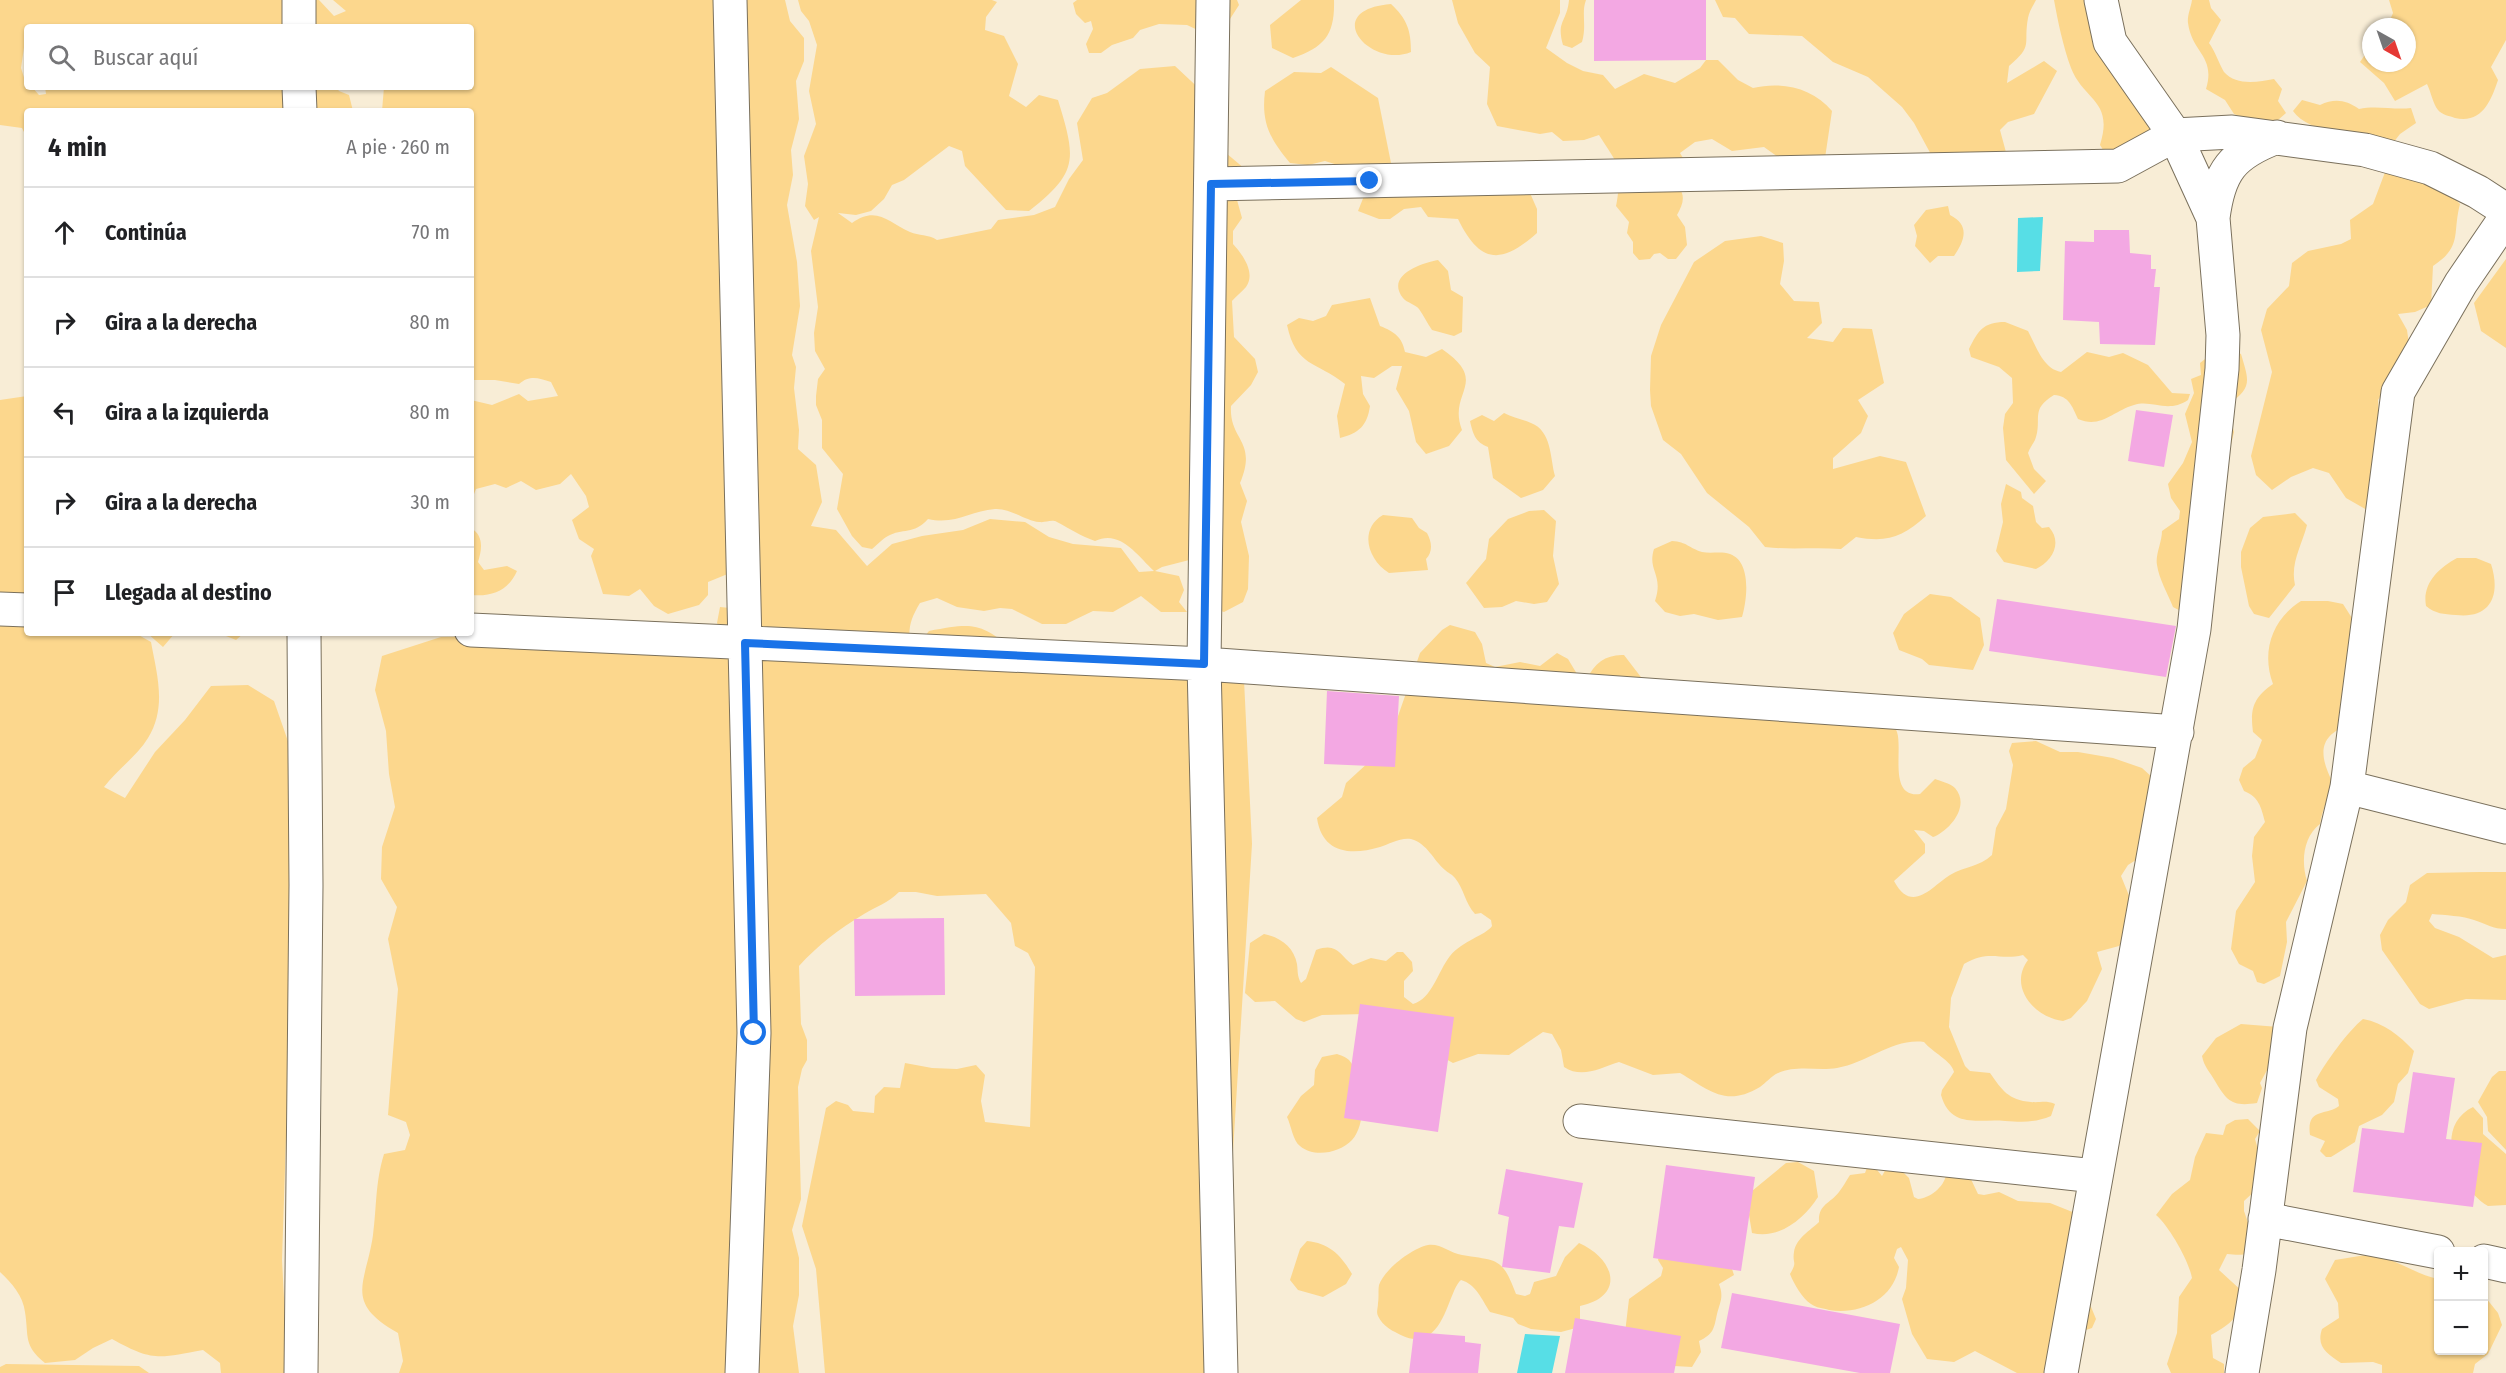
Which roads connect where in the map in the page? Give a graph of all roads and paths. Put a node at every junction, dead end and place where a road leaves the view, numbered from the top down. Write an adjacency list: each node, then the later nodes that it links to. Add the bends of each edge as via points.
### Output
1 (299, 0): 5 (street)
2 (730, 0): 18 (street)
3 (1213, 0): 10 (street)
4 (2101, 0): 8 (street, via 2110,42)
5 (299, 24)
6 (299, 90): 7 (street)
7 (300, 108)
8 (2175, 135): 9 (street, via 2232,132); 10 (street, via 2118,166); 13 (street)
9 (2277, 137): 11 (street, via 2366,150 2430,168); 13 (street, via 2258,145 2224,173 2217,189)
10 (1211, 184): 19 (street)
11 (2506, 210)
12 (2506, 217): 21 (street, via 2461,283 2398,392)
13 (2213, 218): 20 (street, via 2223,369 2194,629)
14 (0, 609): 15 (street)
15 (24, 610)
16 (474, 630): 18 (street)
17 (304, 636): 29 (street, via 306,897)
18 (745, 643): 19 (street); 30 (street, via 754,1033)
19 (1204, 664): 20 (street); 31 (street)
20 (2177, 732): 24 (street)
21 (2347, 786): 22 (street); 25 (street, via 2290,1028)
22 (2506, 827)
23 (1580, 1121): 24 (street)
24 (2095, 1176): 32 (street)
25 (2265, 1220): 26 (street); 33 (street)
26 (2434, 1251)
27 (2488, 1263): 28 (street)
28 (2506, 1266)
29 (301, 1373)
30 (742, 1373)
31 (1221, 1373)
32 (2061, 1373)
33 (2242, 1373)

